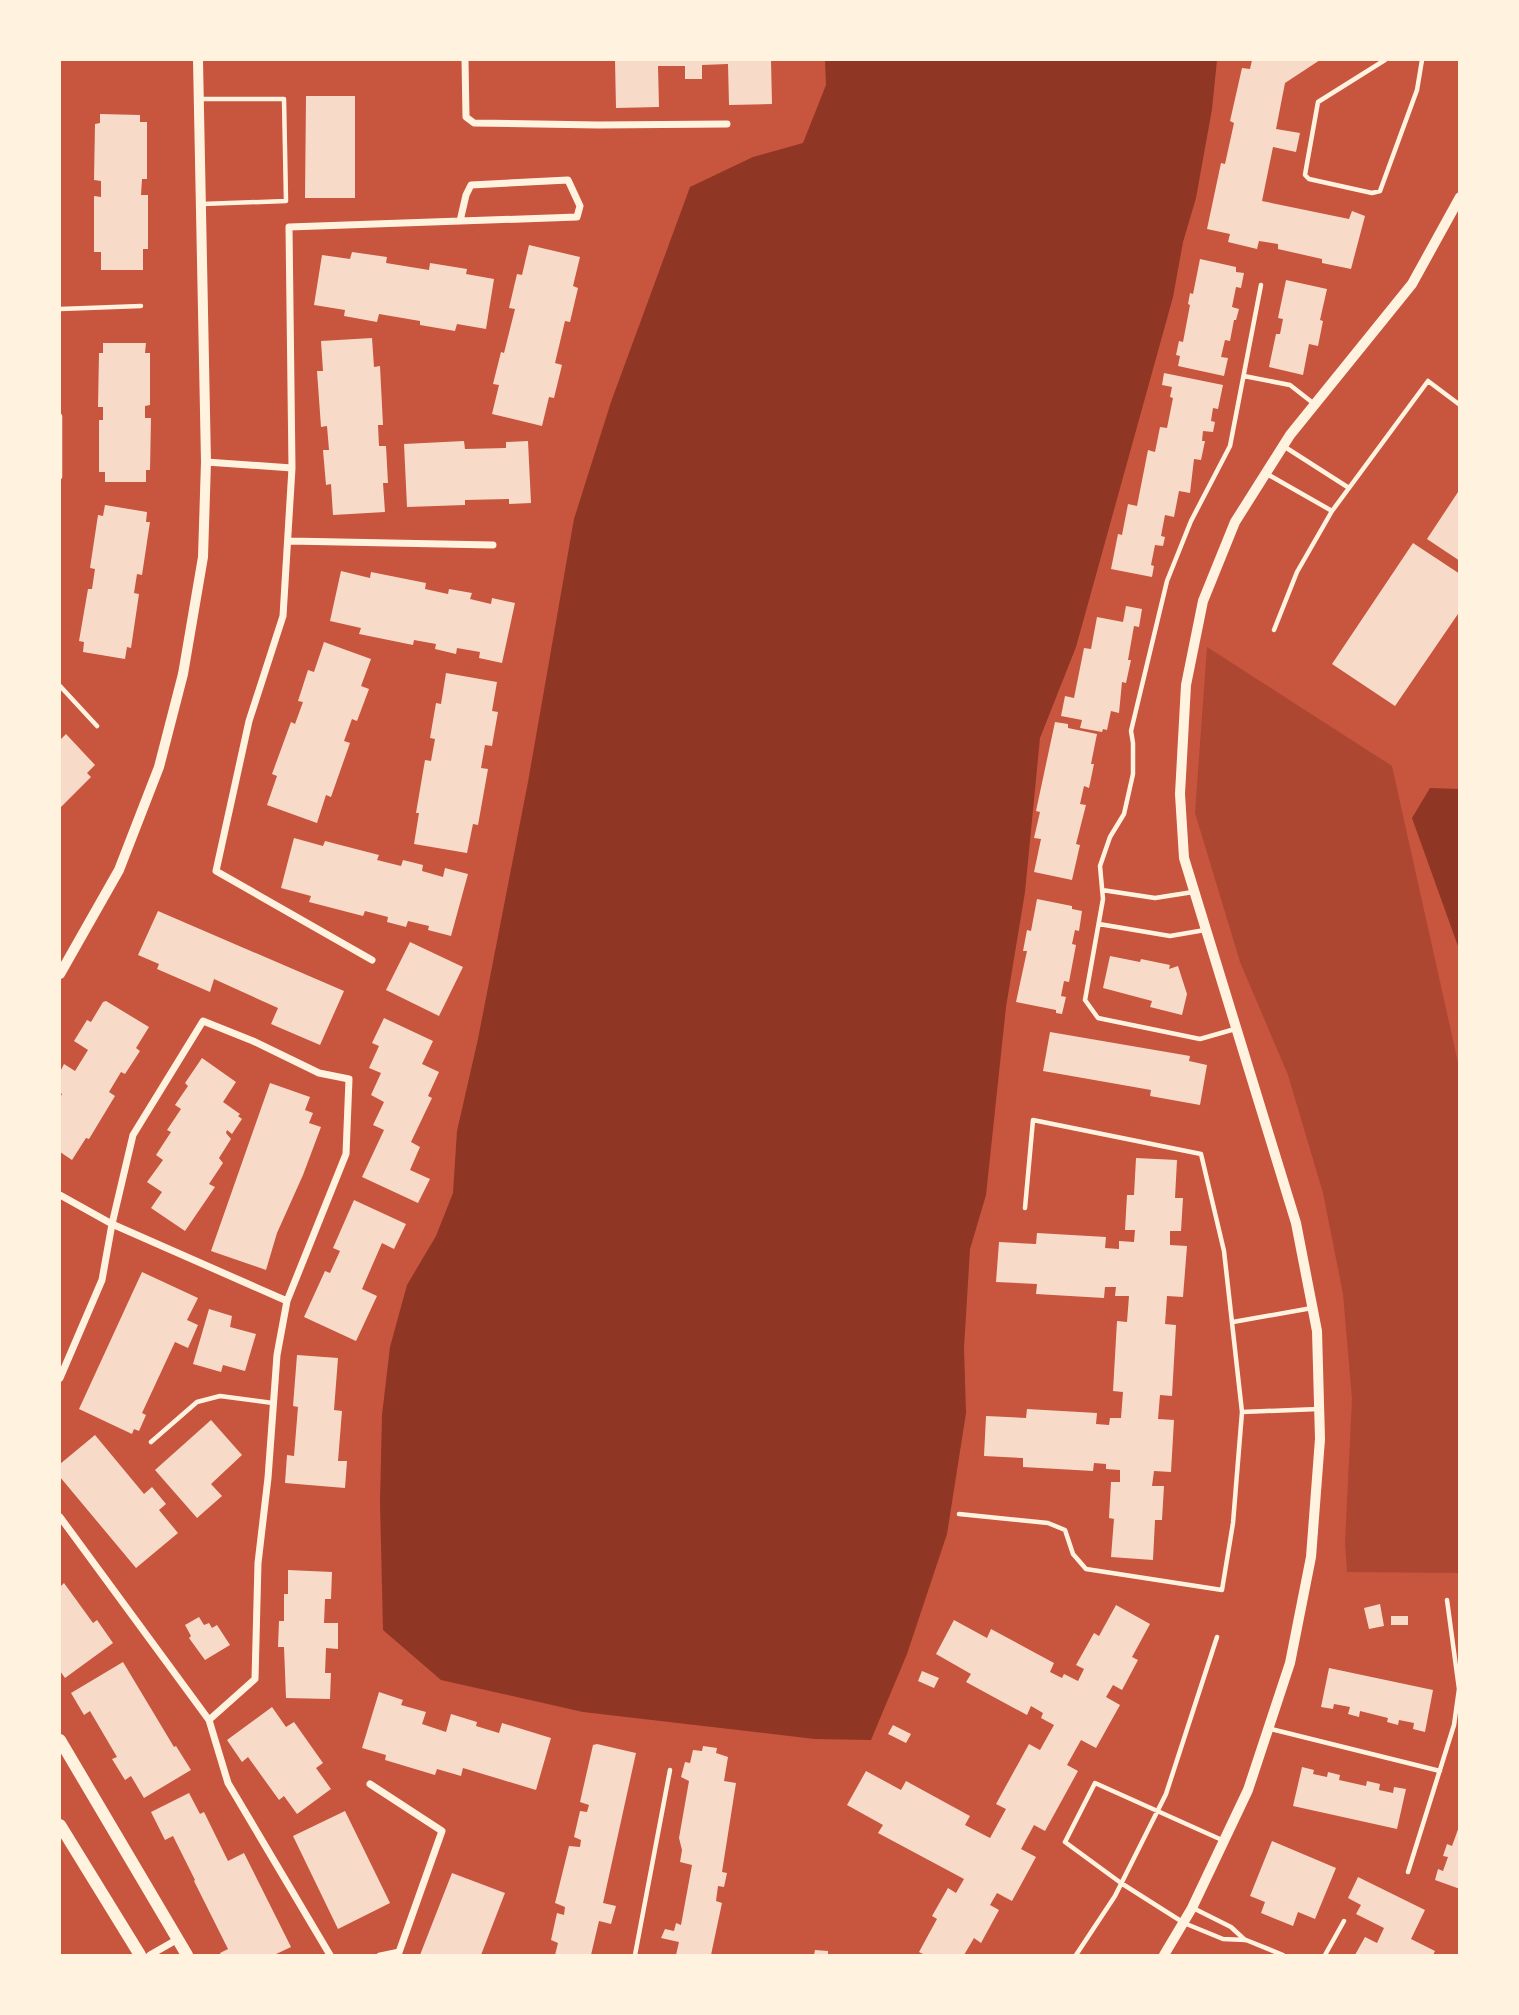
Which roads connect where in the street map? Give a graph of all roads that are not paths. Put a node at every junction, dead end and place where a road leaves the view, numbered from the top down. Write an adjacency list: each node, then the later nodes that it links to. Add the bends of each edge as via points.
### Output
1 (198, 60): 5 (street)
2 (465, 60): 6 (street, via 466,117 474,123)
3 (1385, 60): 4 (lane, via 1318,102 1305,175 1309,179 1380,191 1417,90)
4 (1422, 60)
5 (199, 99): 8 (street); 8 (lane, via 284,99 286,201)
6 (727, 124)
7 (1460, 197): 14 (street, via 1412,284)
8 (201, 204): 19 (street)
9 (460, 221): 9 (street, via 577,218 580,206 568,180 471,185); 20 (street, via 289,227)
10 (1261, 285): 13 (lane)
11 (141, 306): 12 (lane)
12 (60, 309)
13 (1244, 376): 14 (lane, via 1290,385); 30 (lane, via 1230,446 1191,521 1167,582 1131,731 1133,774 1124,814 1100,866)
14 (1315, 404): 18 (street)
15 (1460, 405): 23 (lane, via 1428,381)
16 (60, 416): 17 (lane)
17 (60, 441): 22 (lane)
18 (1283, 446): 21 (street); 23 (lane)
19 (206, 462): 20 (street); 35 (street, via 203,557 184,674 159,767 119,870)
20 (292, 468): 25 (street)
21 (1266, 473): 24 (lane); 31 (street, via 1235,522 1203,601 1186,685 1180,794 1184,858)
22 (60, 477)
23 (1349, 488): 24 (lane)
24 (1332, 511): 27 (lane, via 1297,572)
25 (289, 541): 26 (street); 34 (street, via 283,616 249,721 216,872)
26 (493, 545)
27 (1274, 631)
28 (60, 686): 29 (lane)
29 (97, 726)
30 (1102, 890): 31 (lane, via 1155,898); 32 (lane)
31 (1194, 892): 33 (street)
32 (1099, 924): 33 (lane, via 1170,936); 36 (lane, via 1085,1000 1098,1018 1200,1039)
33 (1205, 930): 36 (street)
34 (372, 960)
35 (60, 974)
36 (1236, 1029): 41 (street, via 1296,1223)
37 (60, 1195): 39 (street)
38 (1025, 1209): 42 (lane, via 1033,1120 1201,1154 1224,1251)
39 (112, 1224): 40 (street); 40 (street, via 133,1135 202,1021 319,1073 349,1079 346,1154); 43 (street, via 102,1280)
40 (287, 1301): 44 (street)
41 (1312, 1308): 42 (lane); 45 (street)
42 (1233, 1322): 46 (lane)
43 (60, 1378)
44 (273, 1403): 47 (lane, via 220,1396 197,1402); 52 (street, via 258,1563 255,1679)
45 (1319, 1409): 46 (lane); 53 (street, via 1311,1556 1290,1663)
46 (1242, 1412): 48 (lane, via 1222,1590 1086,1569 1073,1554 1065,1530 1048,1523)
47 (151, 1442)
48 (959, 1514)
49 (60, 1517): 52 (street)
50 (1447, 1600): 56 (lane, via 1458,1689 1454,1726)
51 (1217, 1637): 58 (lane)
52 (209, 1720): 72 (street, via 228,1783)
53 (1269, 1729): 56 (lane); 60 (street)
54 (60, 1740): 66 (main road)
55 (670, 1770): 74 (lane)
56 (1440, 1771): 61 (lane)
57 (370, 1784): 68 (street, via 442,1831)
58 (1157, 1811): 60 (lane); 62 (lane); 62 (lane, via 1095,1783 1065,1842)
59 (60, 1825): 69 (main road)
60 (1224, 1841): 63 (street)
61 (1408, 1871)
62 (1121, 1883): 65 (lane); 75 (lane)
63 (1192, 1908): 65 (street); 67 (lane, via 1231,1927)
64 (1344, 1921): 78 (lane)
65 (1184, 1923): 67 (lane, via 1223,1939); 76 (street)
66 (179, 1939): 70 (street); 71 (main road)
67 (1246, 1940): 77 (lane)
68 (399, 1953): 73 (lane)
69 (140, 1955)
70 (150, 1955)
71 (187, 1955)
72 (330, 1955)
73 (379, 1955)
74 (635, 1955)
75 (1076, 1955)
76 (1164, 1955)
77 (1283, 1955)
78 (1325, 1955)

